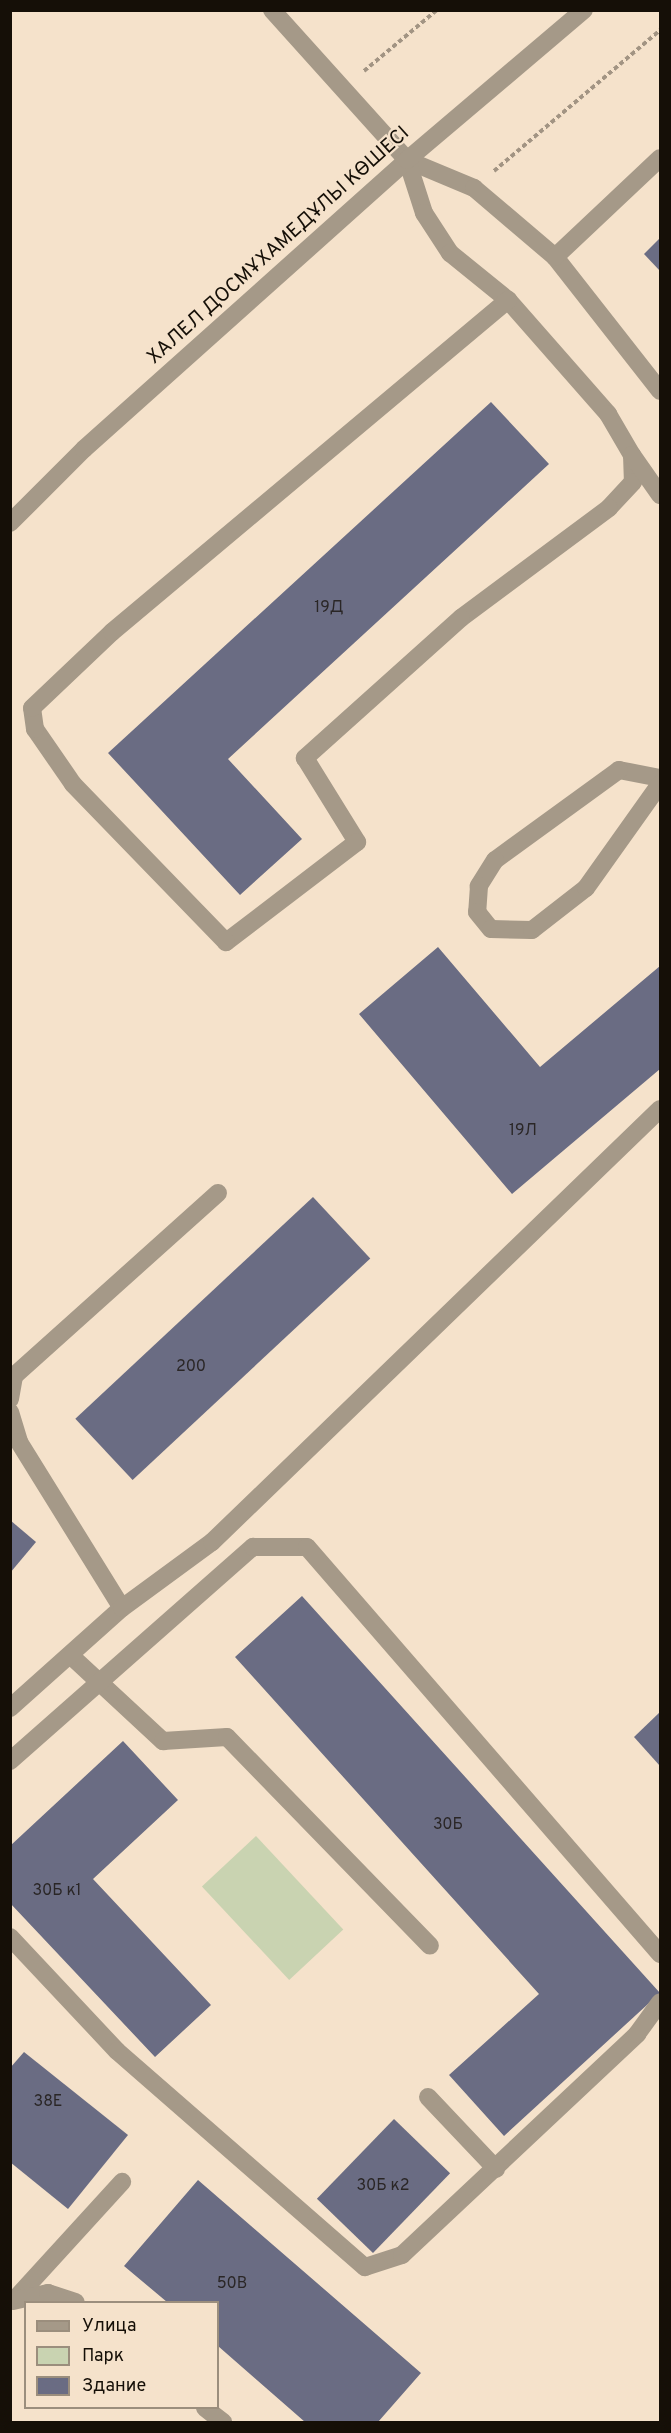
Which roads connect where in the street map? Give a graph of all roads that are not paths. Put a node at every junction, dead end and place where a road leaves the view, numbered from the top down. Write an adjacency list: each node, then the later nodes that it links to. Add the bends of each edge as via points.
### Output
1 (272, 10): 4 (street)
2 (584, 10): 4 (street, ХАЛЕЛ ДОСМҰХАМЕДҰЛЫ КӨШЕСІ)
3 (660, 158): 5 (street)
4 (407, 160): 5 (street, via 474,188); 6 (street, via 424,213 450,253); 10 (street, ХАЛЕЛ ДОСМҰХАМЕДҰЛЫ КӨШЕСІ, via 84,449)
5 (555, 257): 7 (street)
6 (508, 300): 8 (street, via 608,414); 8 (street, via 112,632 32,708 35,729 73,784 226,942 357,842 305,758 461,618 609,508 633,482)
7 (660, 391)
8 (632, 455): 9 (street)
9 (660, 495)
10 (10, 523)
11 (660, 778): 12 (street, via 619,770 597,785 495,860 479,885 477,912 491,929 532,930 586,888)
12 (660, 784)
13 (660, 1109): 17 (street, via 212,1542)
14 (218, 1193): 15 (street, via 14,1376)
15 (10, 1399)
16 (10, 1412): 17 (street, via 19,1442)
17 (122, 1608): 18 (street)
18 (70, 1655): 19 (street); 20 (street)
19 (101, 1683): 21 (street); 23 (street, via 163,1741 227,1737); 24 (street, via 253,1547 307,1548)
20 (10, 1708)
21 (10, 1761)
22 (10, 1937): 27 (street, via 117,2051 365,2267 402,2255)
23 (430, 1946)
24 (660, 1953)
25 (660, 2002): 27 (street, via 636,2034)
26 (428, 2097): 27 (street)
27 (496, 2169)
28 (122, 2182): 29 (street)
29 (14, 2300): 30 (street, via 48,2293)
30 (73, 2301)
31 (206, 2409): 32 (street)
32 (224, 2422)

